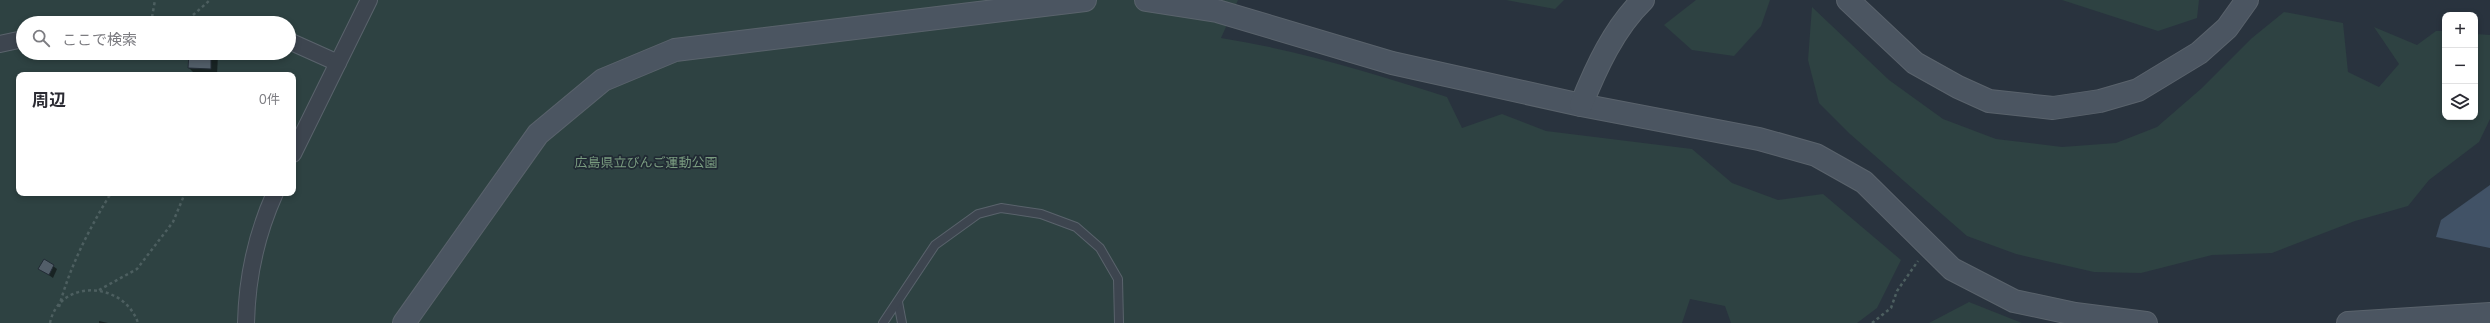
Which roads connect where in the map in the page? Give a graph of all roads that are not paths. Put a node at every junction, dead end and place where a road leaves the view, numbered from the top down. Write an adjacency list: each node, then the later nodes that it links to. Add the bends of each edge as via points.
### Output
1 (369, 0): 10 (street)
2 (1085, 0): 17 (street, via 675,50 603,80 538,134)
3 (1146, 0): 11 (street, via 1217,11 1392,63)
4 (1643, 0): 11 (street, via 1628,15 1602,59)
5 (1848, 0): 6 (street, via 1915,63 1958,87 1989,101 2053,108 2100,101 2138,90 2199,53 2227,28)
6 (2247, 0)
7 (16, 41): 8 (street)
8 (0, 44)
9 (296, 44): 10 (street)
10 (338, 63): 12 (street)
11 (1581, 105): 21 (street, via 1759,139 1816,155 1864,182 1952,269 2014,302 2075,314)
12 (296, 148)
13 (274, 196): 16 (street, via 253,253 246,298)
14 (898, 302): 18 (lane); 19 (lane); 20 (lane, via 935,245 959,226 978,214 1001,208 1019,209 1076,227 1100,248 1118,279)
15 (2490, 314): 22 (street)
16 (246, 323)
17 (404, 323)
18 (883, 323)
19 (902, 323)
20 (1119, 323)
21 (2146, 323)
22 (2348, 323)

